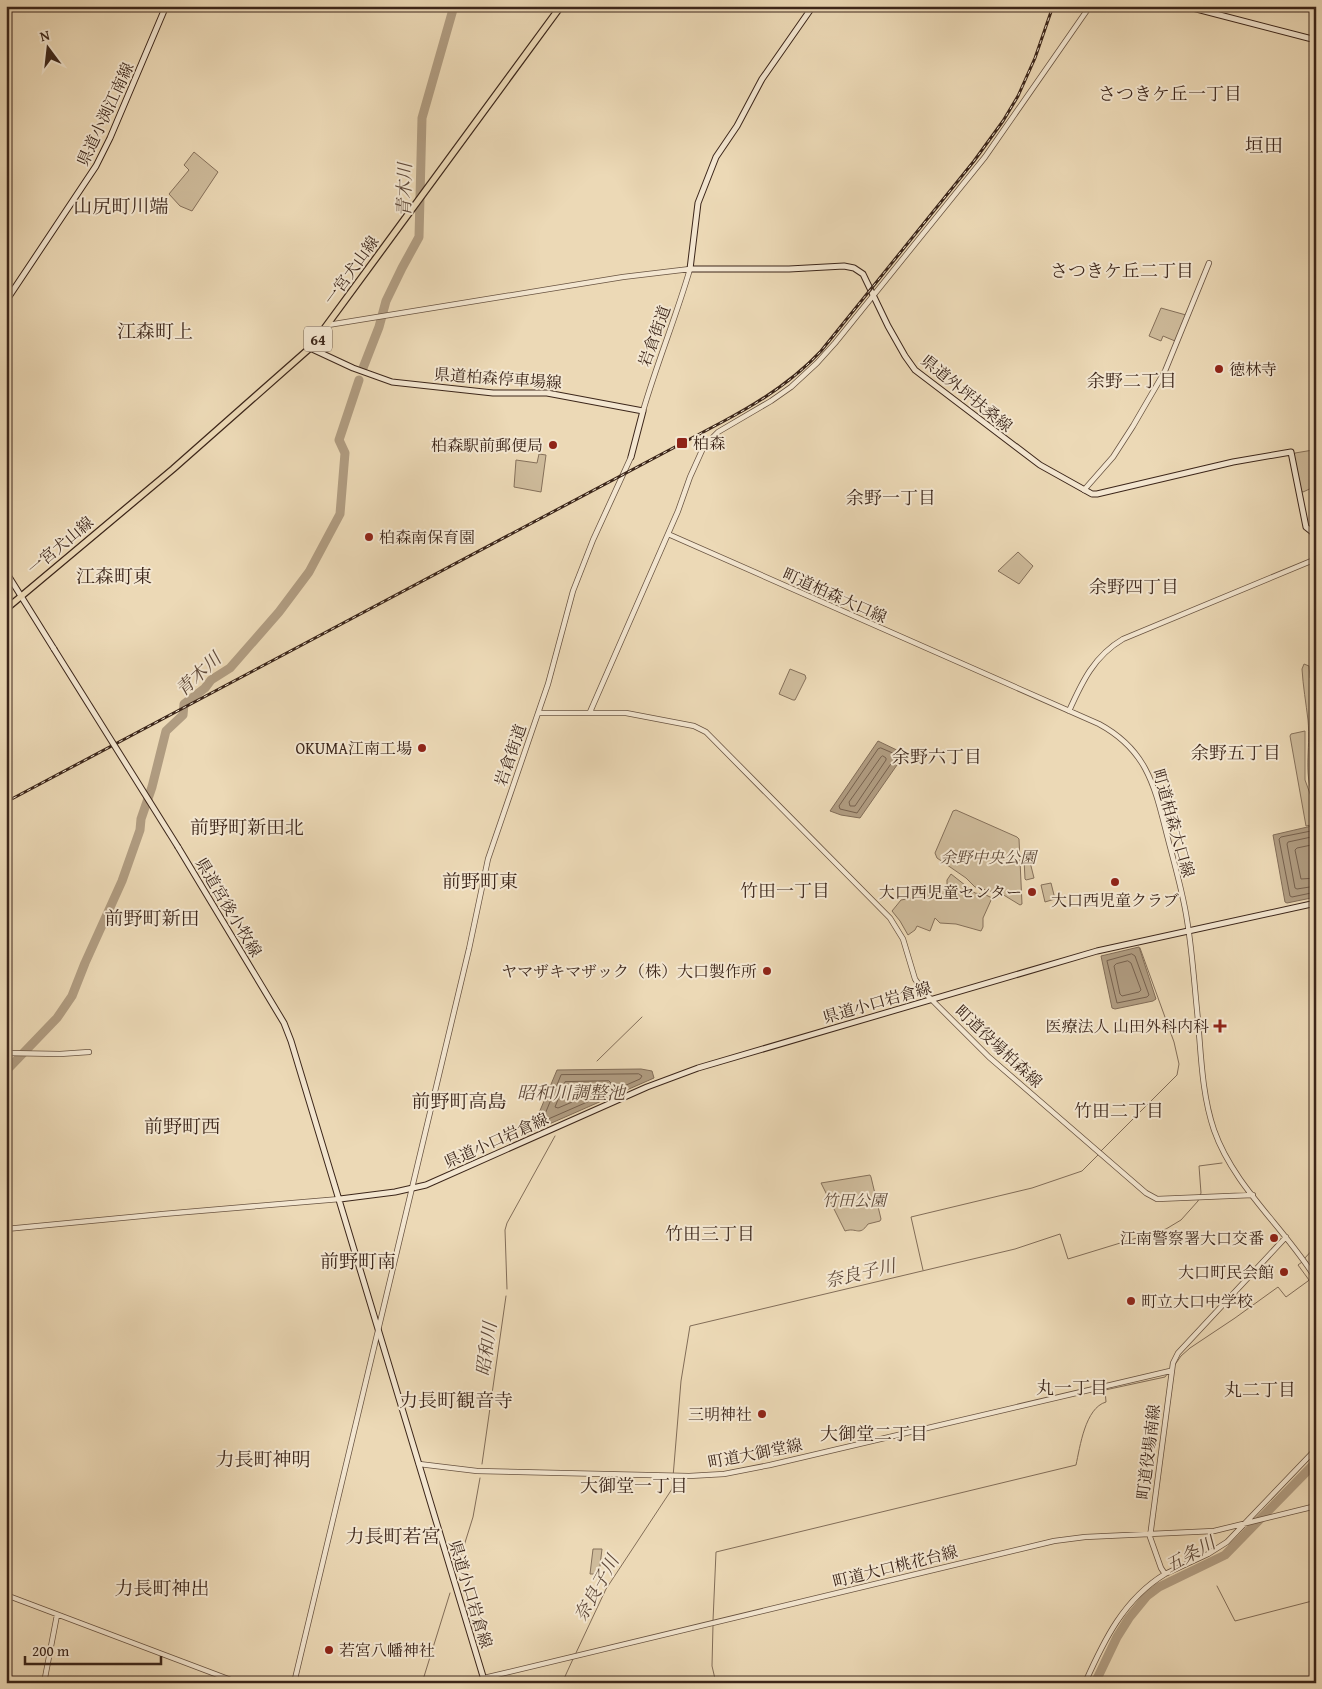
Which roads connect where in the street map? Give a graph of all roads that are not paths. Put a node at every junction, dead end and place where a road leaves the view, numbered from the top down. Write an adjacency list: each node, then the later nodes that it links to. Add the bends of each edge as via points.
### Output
1 (166, 6): 10 (main road, 県道小渕江南線, via 96,166)
2 (561, 6): 11 (main road, 一宮犬山線 / 64)
3 (813, 6): 8 (main road, via 762,79 716,157 698,203)
4 (1090, 6): 9 (street, via 985,157)
5 (1186, 6): 6 (main road)
6 (1316, 40)
7 (1209, 263): 15 (street, via 1165,372 1112,457)
8 (690, 269): 9 (main road, 県道外坪扶桑線, via 851,267 862,274); 11 (street, via 624,276); 13 (street, 岩倉街道)
9 (873, 296): 15 (main road, 県道外坪扶桑線, via 916,370 1040,465); 16 (street, via 830,350 797,382 707,442)
10 (6, 301)
11 (328, 325): 12 (main road, 一宮犬山線 / 64)
12 (310, 348): 13 (main road, 県道柏森停車場線, via 392,382 494,393 547,392); 20 (main road, 一宮犬山線 / 64)
13 (643, 411): 14 (main road)
14 (631, 457): 24 (street, 岩倉街道, via 573,591)
15 (1084, 490): 17 (main road, 県道外坪扶桑線, via 1097,494 1291,452 1306,527)
16 (668, 534): 22 (street, 町道柏森大口線); 23 (street)
17 (1316, 535)
18 (1316, 559): 22 (street, via 1118,642 1090,669)
19 (6, 572): 20 (main road)
20 (22, 596): 21 (main road, 一宮犬山線 / 64); 32 (main road, 県道宮後小牧線, bridge, via 284,1022)
21 (6, 609)
22 (1069, 711): 26 (street, 町道柏森大口線, via 1118,735 1145,766 1157,794)
23 (590, 712): 24 (street); 27 (street, 町道役場柏森線, via 631,713 694,726 706,732 890,918 905,944 916,980)
24 (538, 713): 30 (street, 岩倉街道, via 488,859)
25 (1316, 903): 26 (main road, 県道小口岩倉線)
26 (1188, 930): 27 (main road, 県道小口岩倉線, via 1097,951); 31 (street, 町道柏森大口線, via 1210,1116 1223,1152)
27 (932, 999): 30 (main road, 県道小口岩倉線, via 672,1077); 31 (street, 町道役場柏森線, via 987,1056 1151,1197)
28 (89, 1052): 29 (street)
29 (6, 1053)
30 (412, 1189): 32 (main road, 県道小口岩倉線); 36 (street, 岩倉街道)
31 (1253, 1195): 34 (street, 町道柏森大口線)
32 (340, 1199): 33 (street); 36 (main road, 県道小口岩倉線)
33 (6, 1229)
34 (1286, 1238): 35 (street, 町道柏森大口線); 37 (street, 町道役場南線, via 1178,1353)
35 (1316, 1279)
36 (379, 1329): 39 (main road, 県道小口岩倉線); 49 (street, 岩倉街道)
37 (1170, 1371): 39 (street, 町道大御堂線, via 724,1474 680,1476 484,1471); 42 (street, 町道役場南線)
38 (1316, 1449): 41 (street)
39 (419, 1464): 46 (main road, 県道小口岩倉線)
40 (1316, 1506): 41 (street, 町道大口桃花台線)
41 (1247, 1523): 42 (street, 町道大口桃花台線, via 1214,1531); 43 (street, via 1218,1549)
42 (1150, 1534): 43 (street, 町道役場南線); 46 (street, 町道大口桃花台線, via 1048,1543)
43 (1165, 1574): 50 (street, via 1139,1593 1118,1619 1102,1643)
44 (6, 1595): 45 (street)
45 (58, 1615): 47 (street); 48 (street)
46 (484, 1680)
47 (44, 1683)
48 (239, 1683)
49 (294, 1683)
50 (1085, 1683)

